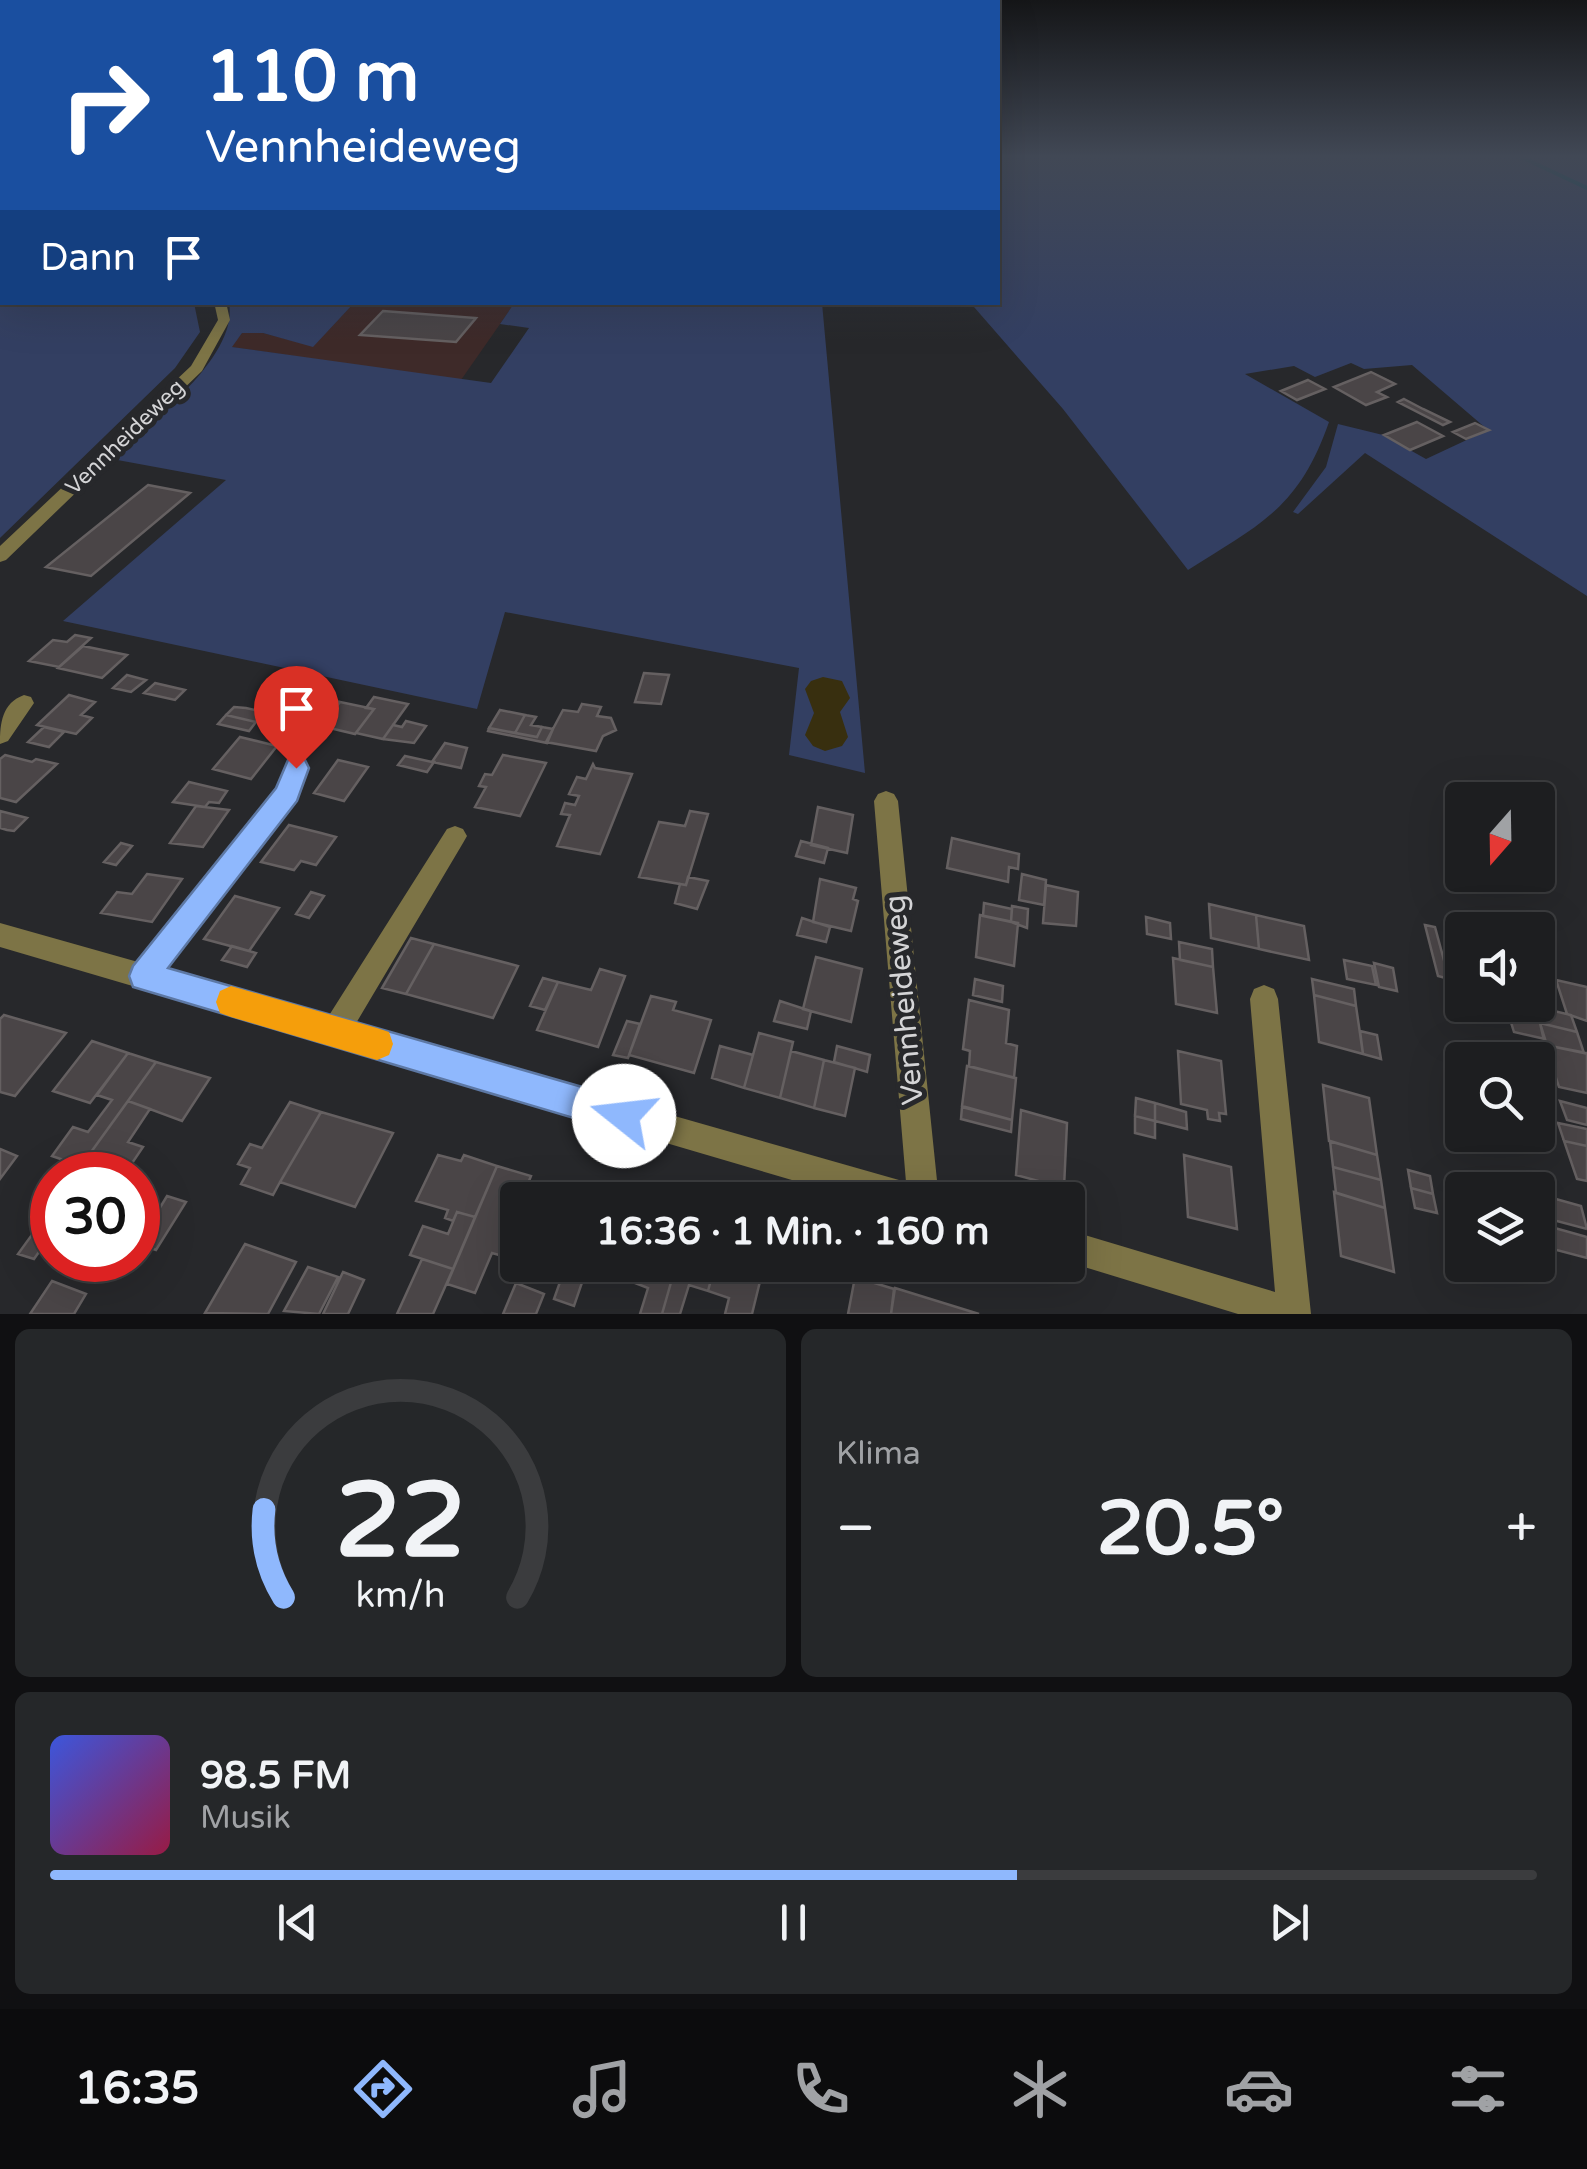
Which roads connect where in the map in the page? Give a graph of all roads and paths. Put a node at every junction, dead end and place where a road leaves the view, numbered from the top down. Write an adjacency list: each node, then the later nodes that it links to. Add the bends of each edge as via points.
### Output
1 (221, 305): 2 (street, Vennheideweg, via 224,320 197,368)
2 (0, 556)
3 (24, 703): 4 (street)
4 (0, 736)
5 (296, 768): 9 (street, via 288,794)
6 (886, 801): 13 (street, Vennheideweg)
7 (455, 836): 11 (street)
8 (0, 935): 9 (street)
9 (144, 976): 11 (street)
10 (1264, 999): 15 (street)
11 (335, 1032): 12 (street)
12 (850, 1182)
13 (921, 1182)
14 (1085, 1251): 15 (street)
15 (1294, 1314)

